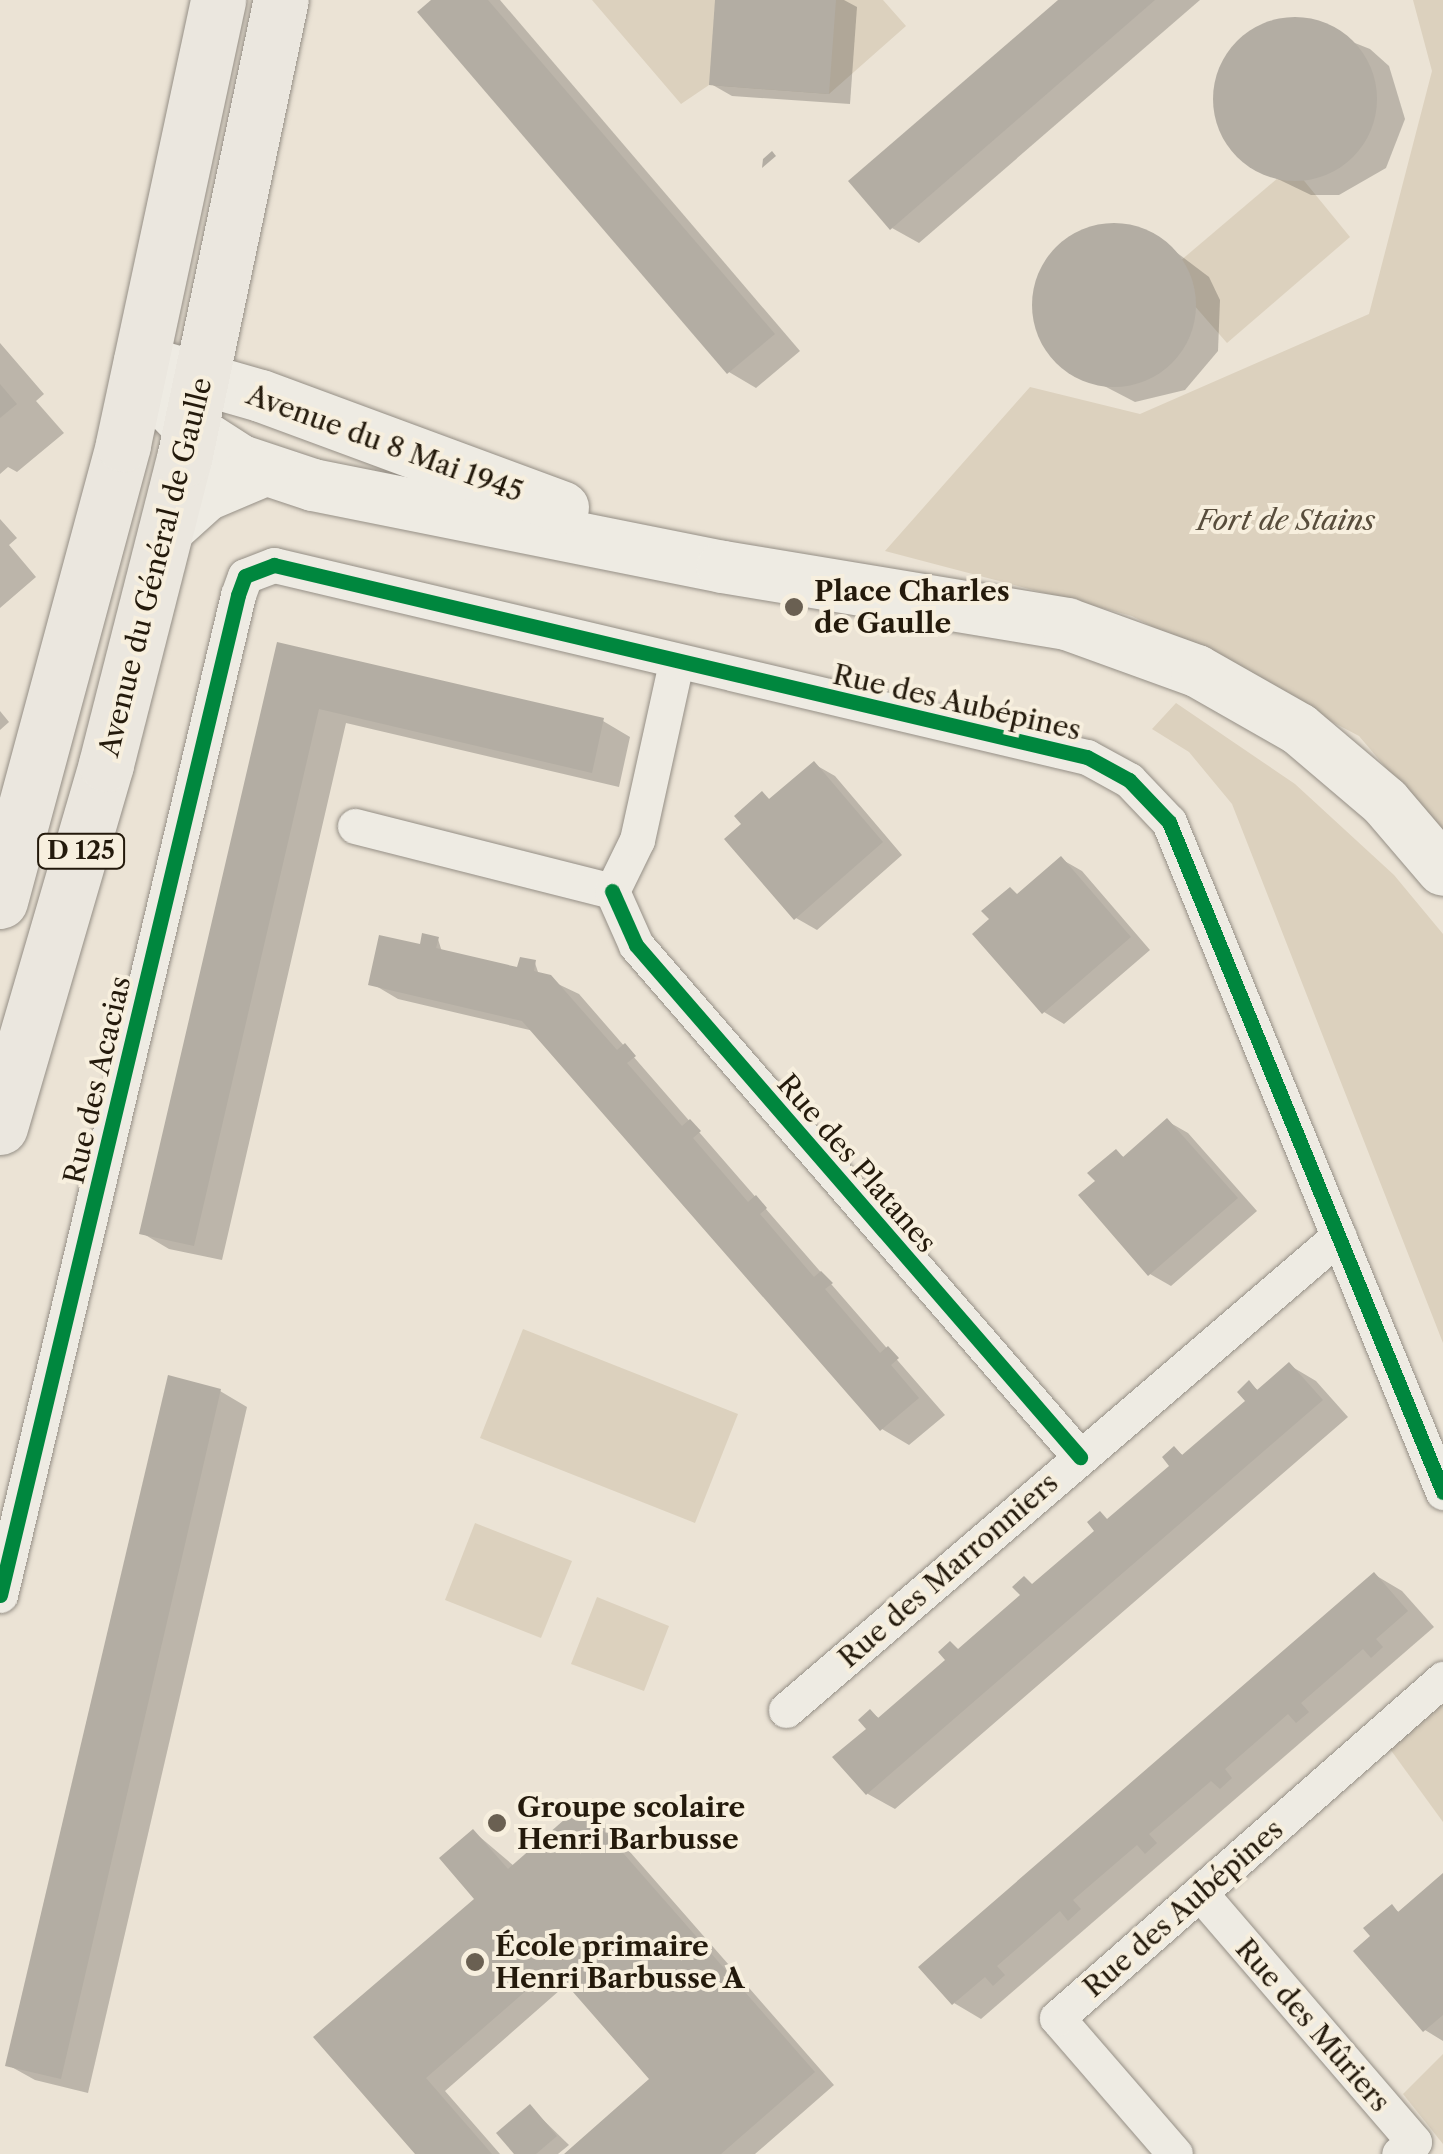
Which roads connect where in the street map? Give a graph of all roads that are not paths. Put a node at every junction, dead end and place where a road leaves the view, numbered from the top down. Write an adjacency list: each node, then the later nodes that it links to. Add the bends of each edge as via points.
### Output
1 (218, 0): 3 (main road, D 125)
2 (281, 0): 4 (main road, Avenue du Général de Gaulle / D 125)
3 (140, 361): 4 (street, Avenue du 8 Mai 1945); 13 (main road, D 125)
4 (196, 403): 5 (street, Avenue du 8 Mai 1945); 6 (main road, Avenue du Général de Gaulle / D 125); 7 (street, Avenue du 8 Mai 1945)
5 (265, 470): 6 (street, via 206,495); 7 (street, Avenue du 8 Mai 1945)
6 (165, 532): 14 (main road, Avenue du Général de Gaulle / D 125, via 106,764)
7 (723, 567): 11 (street, Avenue du 8 Mai 1945, via 1068,624 1197,671 1299,729 1385,802)
8 (245, 576): 9 (street, Rue des Aubépines, via 274,565); 18 (street, Rue des Acacias)
9 (676, 663): 12 (street, via 638,840); 15 (street, Rue des Aubépines, via 1087,757 1130,780 1169,822)
10 (356, 826): 12 (street)
11 (1443, 870)
12 (612, 891): 16 (street, Rue des Platanes, via 636,945)
13 (0, 901)
14 (0, 1128)
15 (1339, 1236): 16 (street, Rue des Marronniers); 17 (street, Rue des Aubépines)
16 (1080, 1456): 20 (street, Rue des Marronniers)
17 (1443, 1492)
18 (0, 1595)
19 (1443, 1679): 21 (street, Rue des Aubépines)
20 (786, 1710)
21 (1200, 1894): 22 (street, Rue des Aubépines, via 1057,2018); 23 (street, Rue des Mûriers, via 1414,2142)
22 (1175, 2154)
23 (1399, 2154)

